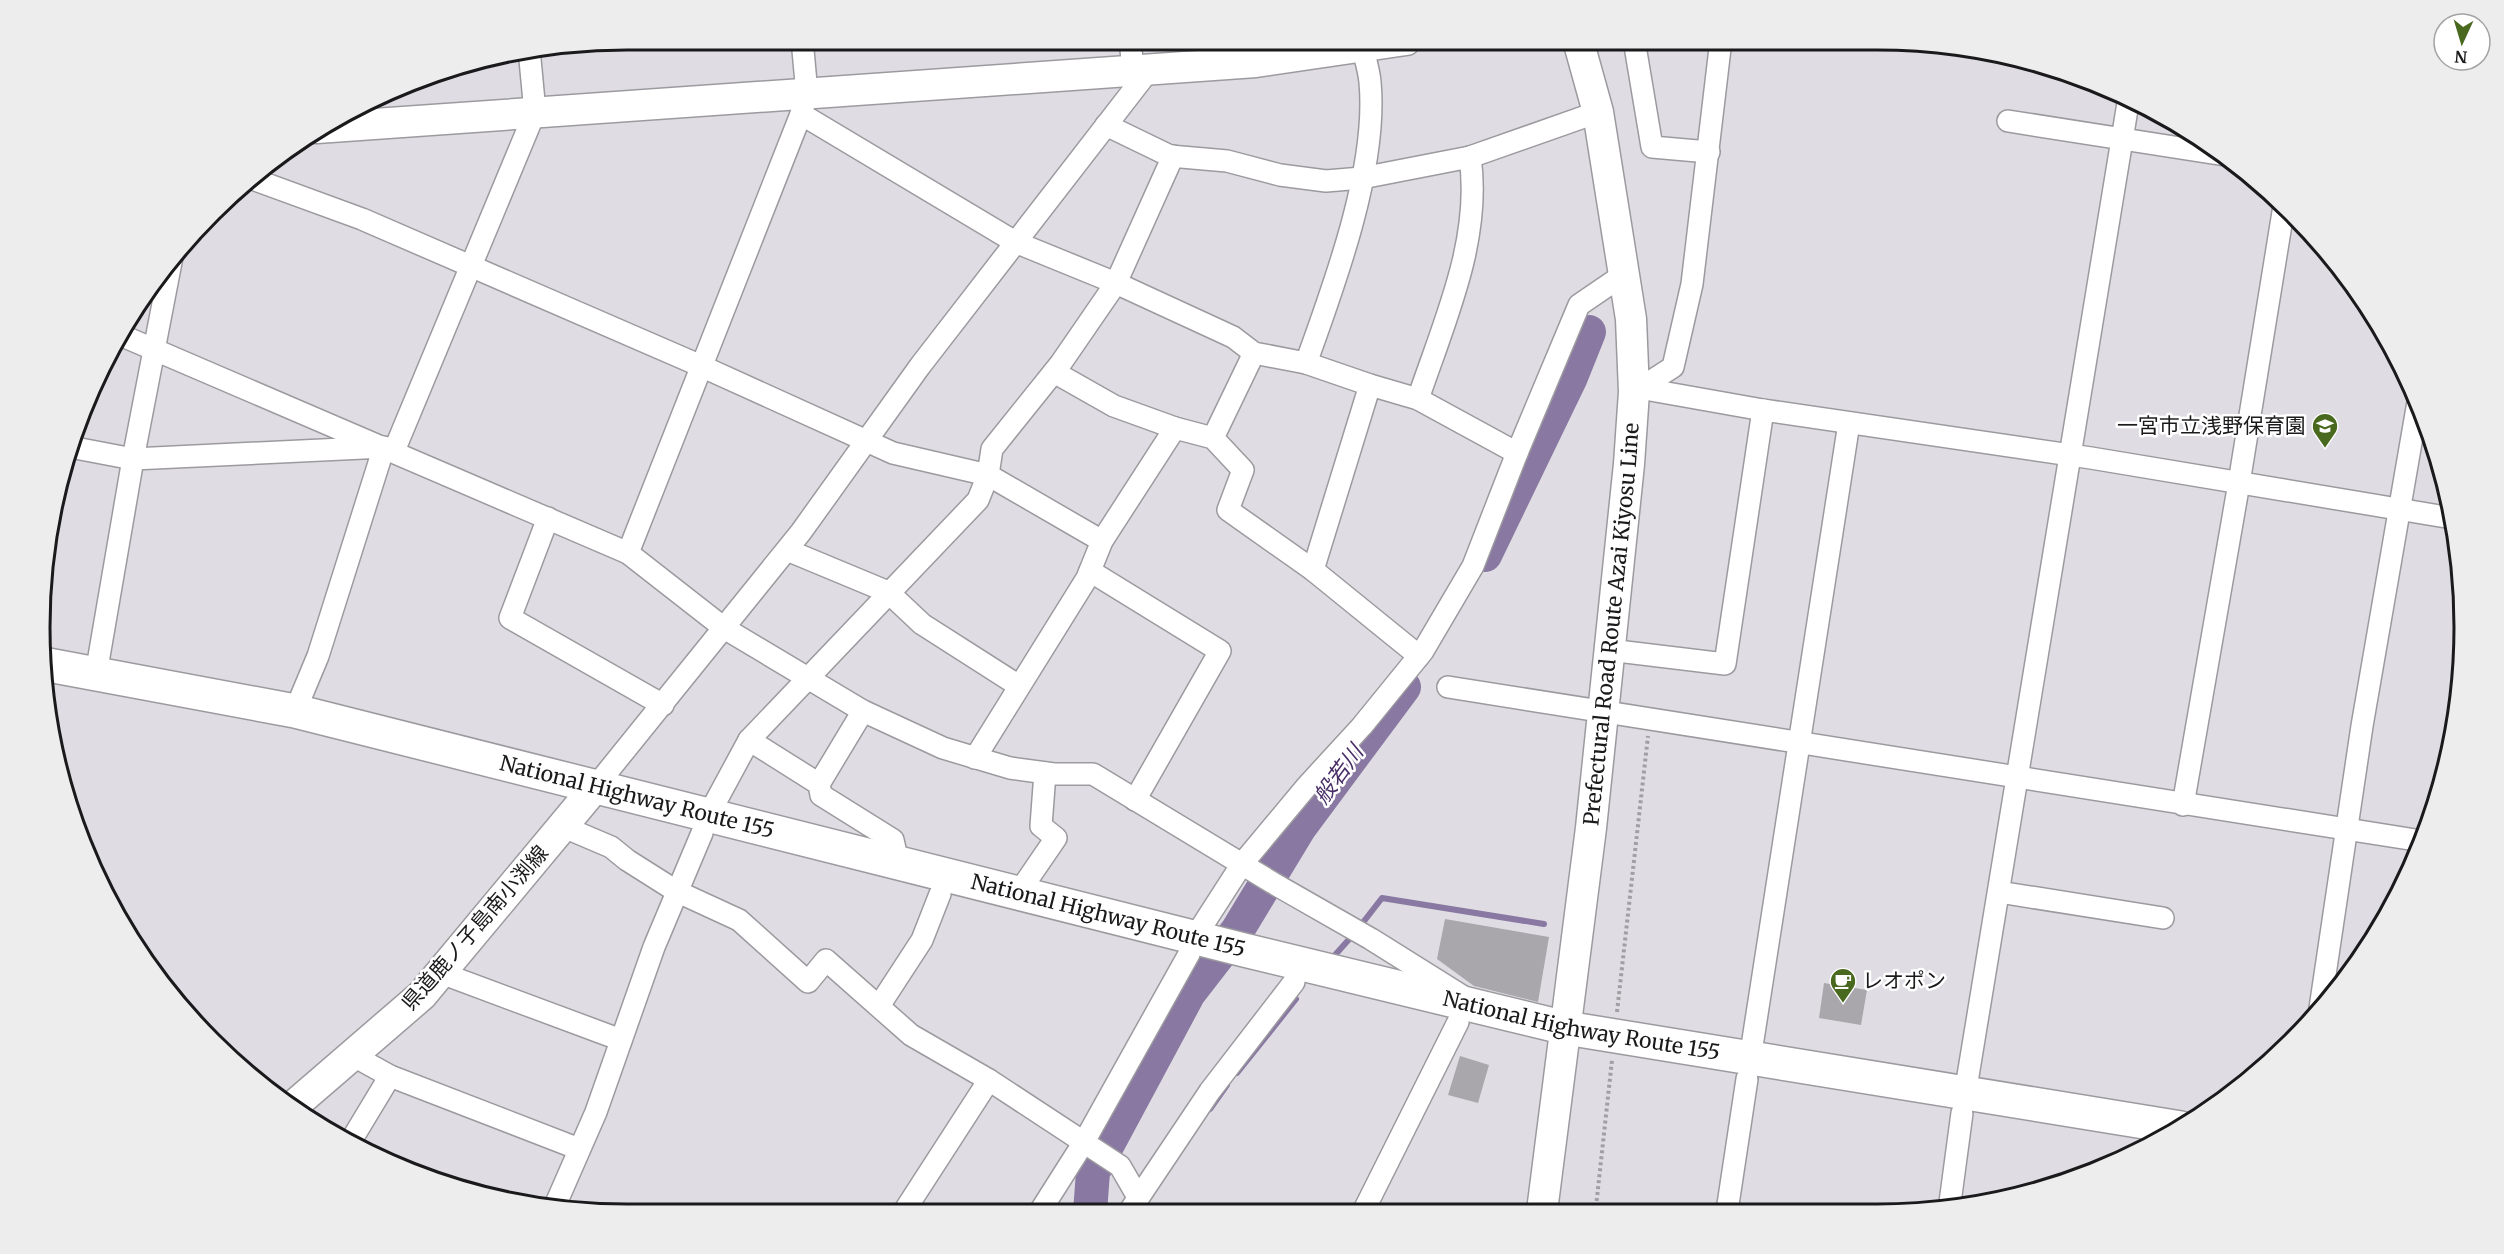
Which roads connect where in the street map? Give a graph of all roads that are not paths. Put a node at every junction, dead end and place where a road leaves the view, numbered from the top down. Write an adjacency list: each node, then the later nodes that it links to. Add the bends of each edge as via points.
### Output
1 (802, 50): 10 (street)
2 (1134, 50): 9 (street)
3 (1336, 50): 9 (main road, via 1256,62)
4 (1363, 50): 22 (street, via 1370,82 1369,139)
5 (1581, 50): 13 (main road, Prefectural Road Route Azai Kiyosu Line)
6 (1636, 50): 19 (street, via 1652,147)
7 (1720, 50): 19 (street)
8 (530, 58): 12 (street)
9 (1141, 70): 10 (main road); 15 (street)
10 (804, 104): 12 (main road); 25 (street); 34 (street)
11 (2127, 107): 17 (street)
12 (535, 111): 16 (main road); 26 (street)
13 (1598, 112): 21 (street); 28 (main road, Prefectural Road Route Azai Kiyosu Line)
14 (2008, 121): 17 (street)
15 (1106, 125): 20 (street); 25 (street)
16 (339, 126)
17 (2122, 137): 18 (street); 48 (street)
18 (2204, 151)
19 (1709, 152): 37 (street, via 1692,284 1673,367)
20 (1173, 156): 22 (street, via 1227,161 1280,175 1326,181); 29 (street)
21 (1470, 157): 22 (street); 38 (street, via 1474,184 1470,230 1453,296)
22 (1362, 178): 33 (street)
23 (260, 182): 26 (street, via 362,219)
24 (2282, 216): 51 (street)
25 (1015, 242): 29 (street); 44 (street)
26 (470, 267): 34 (street); 46 (street)
27 (169, 275): 31 (street)
28 (1623, 275): 37 (main road, Prefectural Road Route Azai Kiyosu Line); 47 (street, via 1579,305)
29 (1116, 283): 32 (street, via 1233,338); 35 (street)
30 (127, 338): 31 (street)
31 (156, 351): 46 (street); 49 (street)
32 (1254, 353): 33 (street); 43 (street)
33 (1306, 363): 36 (street)
34 (701, 366): 44 (street); 57 (street)
35 (1054, 372): 42 (street, via 1114,406); 50 (street, via 992,449)
36 (1370, 385): 38 (street); 58 (street)
37 (1637, 390): 39 (street); 62 (main road, Prefectural Road Route Azai Kiyosu Line)
38 (1418, 399): 47 (street)
39 (1763, 410): 41 (street); 62 (street, via 1725,664)
40 (2415, 417): 52 (street)
41 (1849, 423): 48 (street); 75 (street)
42 (1175, 428): 43 (street); 55 (street)
43 (1213, 438): 58 (street, via 1243,470 1228,510)
44 (865, 442): 50 (street, via 892,453); 56 (street)
45 (78, 448): 49 (street)
46 (389, 449): 49 (street); 54 (street); 71 (street, via 318,656)
47 (1517, 453): 63 (street, via 1473,566)
48 (2069, 455): 51 (street); 78 (street)
49 (133, 459): 65 (street)
50 (988, 475): 55 (street); 60 (street, via 978,500)
51 (2239, 483): 52 (street); 81 (street)
52 (2398, 509): 53 (street); 84 (street)
53 (2443, 517)
54 (548, 518): 57 (street); 70 (street, via 510,618)
55 (1102, 541): 59 (street)
56 (787, 550): 60 (street); 61 (street)
57 (628, 553): 61 (street)
58 (1313, 570): 63 (street)
59 (1090, 571): 68 (street); 80 (street, via 1220,651)
60 (888, 592): 66 (street); 68 (street, via 922,624)
61 (724, 628): 66 (street); 70 (street)
62 (1609, 650): 73 (main road, Prefectural Road Route Azai Kiyosu Line)
63 (1419, 656): 87 (street, via 1307,786)
64 (51, 666): 65 (highway, National Highway Route 155)
65 (96, 674): 71 (highway, National Highway Route 155)
66 (807, 679): 72 (street); 74 (street)
67 (53, 685): 82 (highway, National Highway Route 155, via 289,730)
68 (1019, 686): 76 (street)
69 (1448, 687): 73 (street)
70 (663, 705): 82 (street)
71 (295, 711): 82 (highway, National Highway Route 155)
72 (863, 711): 76 (street, via 943,748); 79 (street)
73 (1602, 713): 75 (street); 100 (main road, Prefectural Road Route Azai Kiyosu Line)
74 (749, 741): 79 (street); 83 (street)
75 (1801, 743): 78 (street); 103 (street)
76 (975, 758): 77 (street)
77 (1045, 773): 80 (street, via 1092,774); 89 (street, via 1041,826 1056,838)
78 (2016, 778): 81 (street); 90 (street)
79 (819, 784): 86 (street, via 821,795 892,840)
80 (1135, 800): 87 (street)
81 (2183, 805): 84 (street)
82 (581, 806): 83 (highway, National Highway Route 155); 88 (street, via 610,847); 95 (main road, 県道鹿ノ子島南小渕線)
83 (705, 823): 86 (highway, National Highway Route 155); 88 (street); 91 (highway, National Highway Route 155)
84 (2347, 829): 85 (street); 97 (street)
85 (2414, 840)
86 (898, 862): 89 (highway, National Highway Route 155)
87 (1245, 866): 93 (street); 99 (street, via 1461,994)
88 (676, 891): 98 (street, via 739,920 808,982 826,960); 101 (street)
89 (1019, 892): 93 (highway, National Highway Route 155)
90 (1999, 892): 92 (street); 107 (street)
91 (940, 894): 93 (highway, National Highway Route 155); 98 (street, via 921,940)
92 (2163, 918)
93 (1195, 946): 94 (highway, National Highway Route 155); 111 (street)
94 (1240, 958): 96 (highway, National Highway Route 155); 99 (highway, National Highway Route 155)
95 (441, 973): 101 (street); 102 (main road, 県道鹿ノ子島南小渕線, via 422,995)
96 (1294, 982): 99 (highway, National Highway Route 155); 117 (street, via 1210,1091)
97 (2322, 995)
98 (879, 1006): 105 (street, via 911,1035)
99 (1461, 1012): 100 (highway, National Highway Route 155); 118 (street)
100 (1565, 1038): 103 (highway, National Highway Route 155); 119 (main road, Prefectural Road Route Azai Kiyosu Line)
101 (621, 1040): 112 (street)
102 (352, 1055): 104 (street); 106 (main road, 県道鹿ノ子島南小渕線)
103 (1749, 1069): 107 (highway, National Highway Route 155); 120 (street)
104 (390, 1076): 109 (street); 112 (street)
105 (989, 1080): 111 (street); 115 (street)
106 (298, 1102)
107 (1964, 1103): 108 (highway, National Highway Route 155); 110 (highway, National Highway Route 155); 114 (street)
108 (2167, 1126)
109 (354, 1136)
110 (2139, 1141)
111 (1088, 1144): 116 (street); 117 (street, via 1120,1167)
112 (579, 1149): 113 (street)
113 (557, 1200)
114 (1950, 1200)
115 (909, 1204)
116 (1045, 1204)
117 (1133, 1204)
118 (1368, 1204)
119 (1543, 1204)
120 (1728, 1204)

